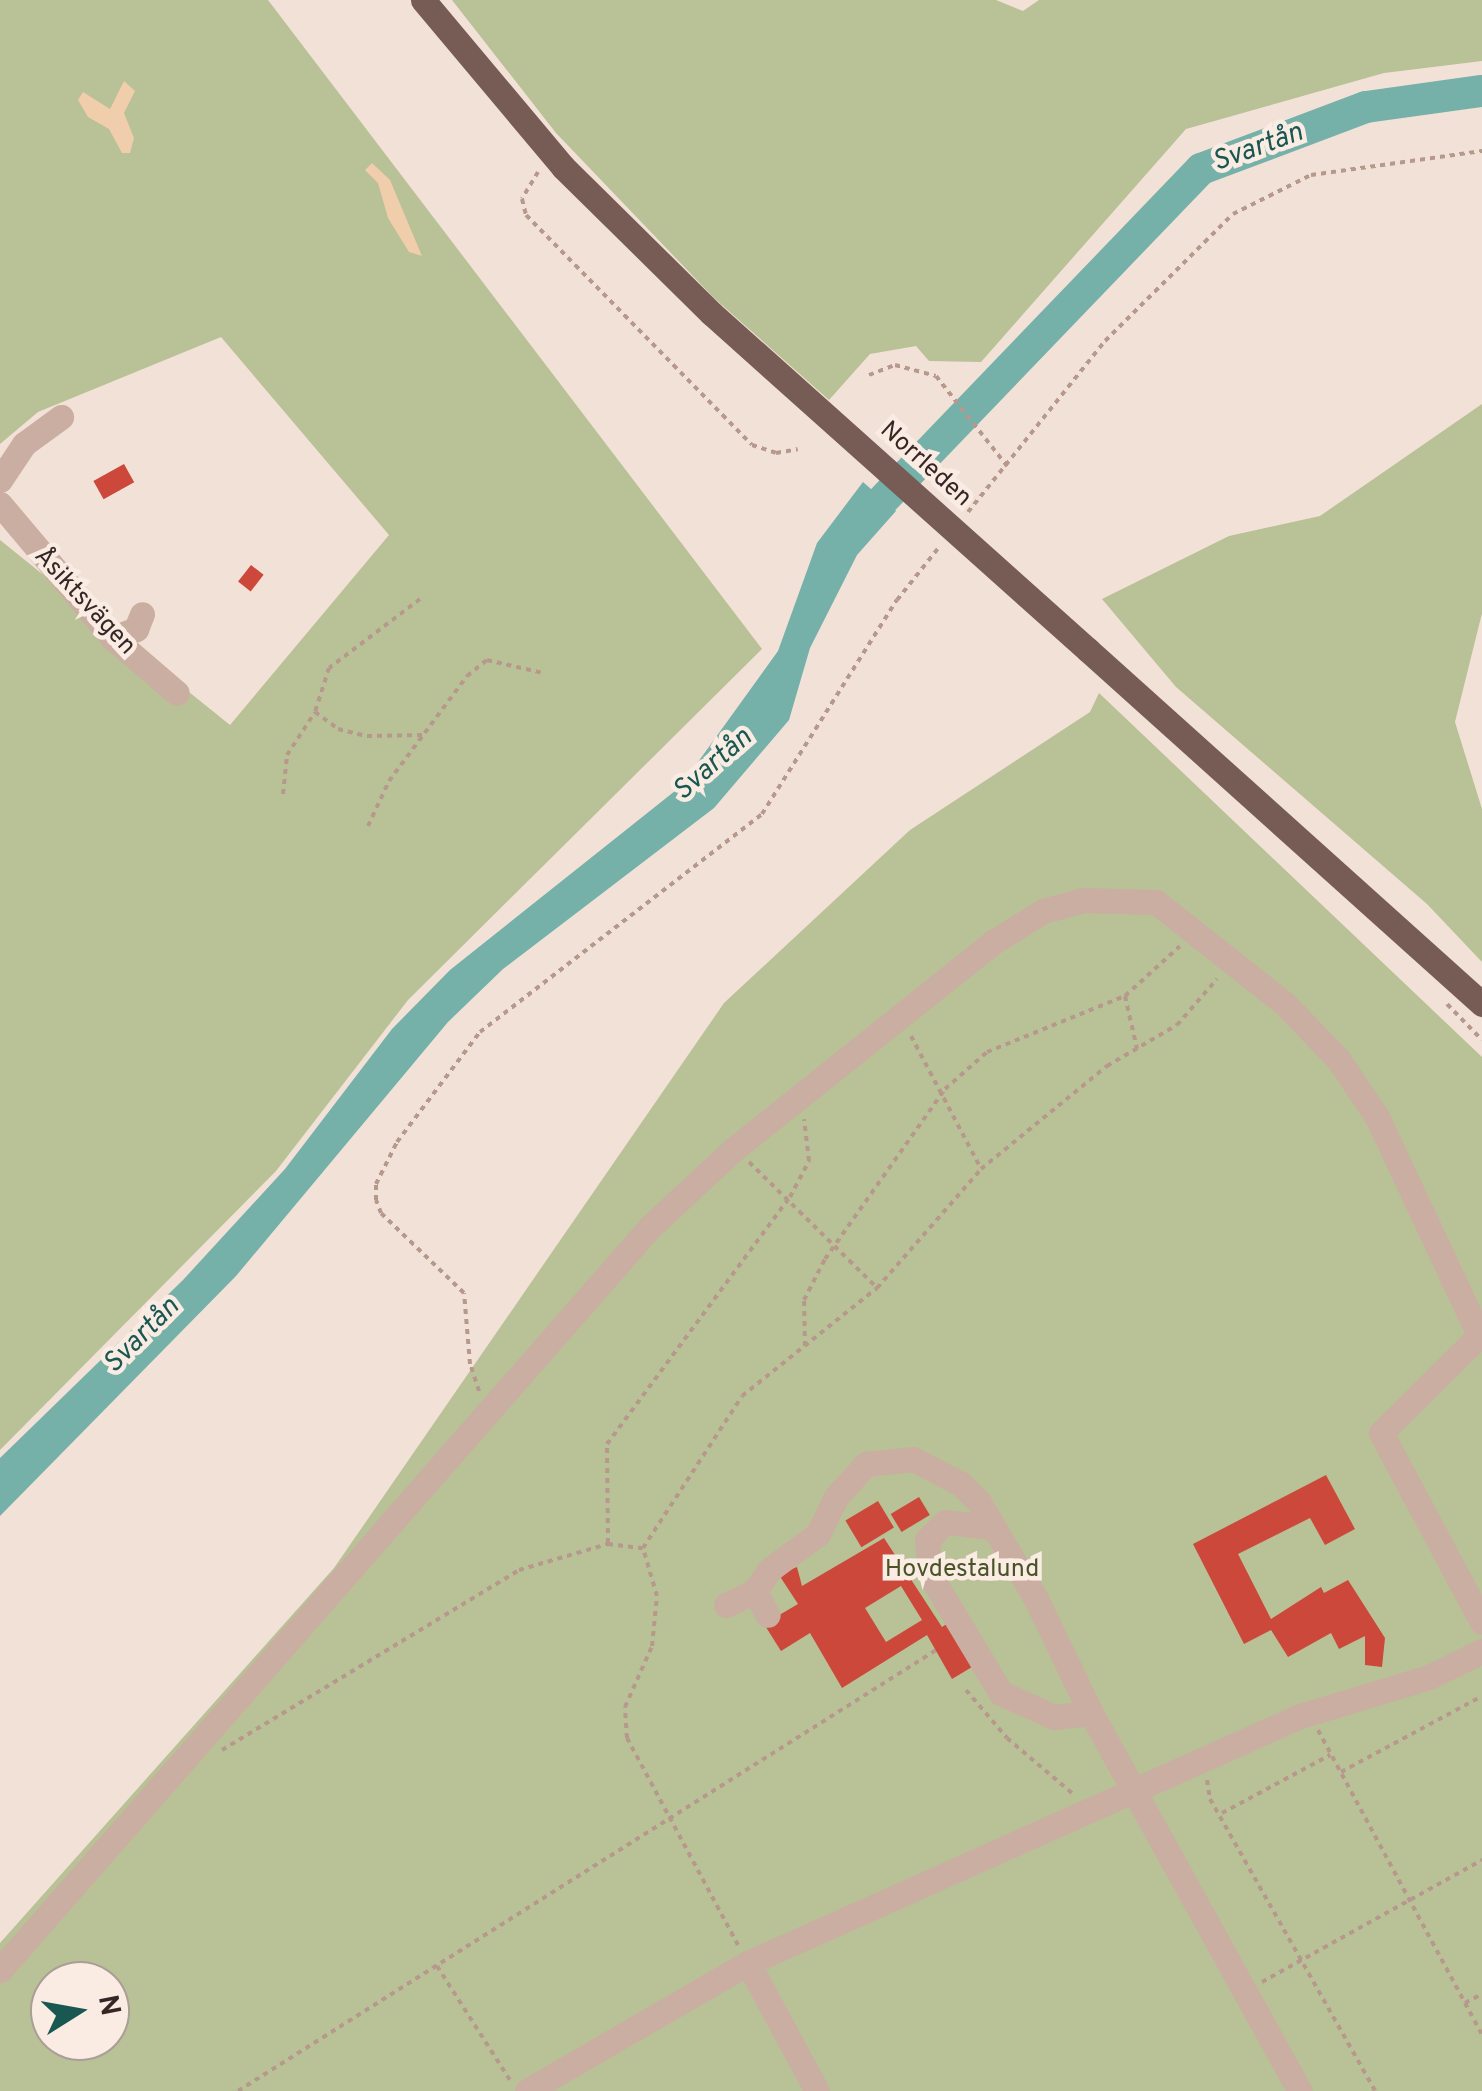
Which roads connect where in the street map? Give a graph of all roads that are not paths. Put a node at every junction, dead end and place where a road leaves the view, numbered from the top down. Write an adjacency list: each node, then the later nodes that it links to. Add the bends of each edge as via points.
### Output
1 (423, 0): 8 (main road, Norrleden, bridge, via 562,167 711,312)
2 (61, 416): 3 (street, via 24,444)
3 (0, 480)
4 (0, 504): 6 (street, Åsiktsvägen)
5 (142, 614): 6 (street, via 136,629)
6 (114, 638): 7 (street, Åsiktsvägen)
7 (177, 693)
8 (1418, 944): 9 (main road, Norrleden); 10 (main road, Norrleden)
9 (1482, 1004)
10 (1482, 1014)
11 (1481, 1334): 16 (street, via 1381,1432); 21 (street, via 1377,1117 1338,1060 1229,958 1156,902 1124,898 1042,911 995,940 792,1102 624,1255)
12 (990, 1526): 13 (street, via 979,1502 937,1469 913,1459 866,1464 836,1498 818,1534 769,1570); 18 (street, via 1037,1601); 18 (street, via 945,1522 928,1540 930,1575 1000,1693 1054,1716)
13 (755, 1591): 14 (street); 15 (street)
14 (726, 1605)
15 (768, 1615)
16 (1482, 1622)
17 (1482, 1651): 19 (street, via 1429,1677 1310,1714)
18 (1091, 1713): 19 (street)
19 (1136, 1792): 20 (street); 24 (street)
20 (748, 1963): 22 (street); 23 (street)
21 (0, 1970)
22 (527, 2091)
23 (818, 2091)
24 (1300, 2091)

